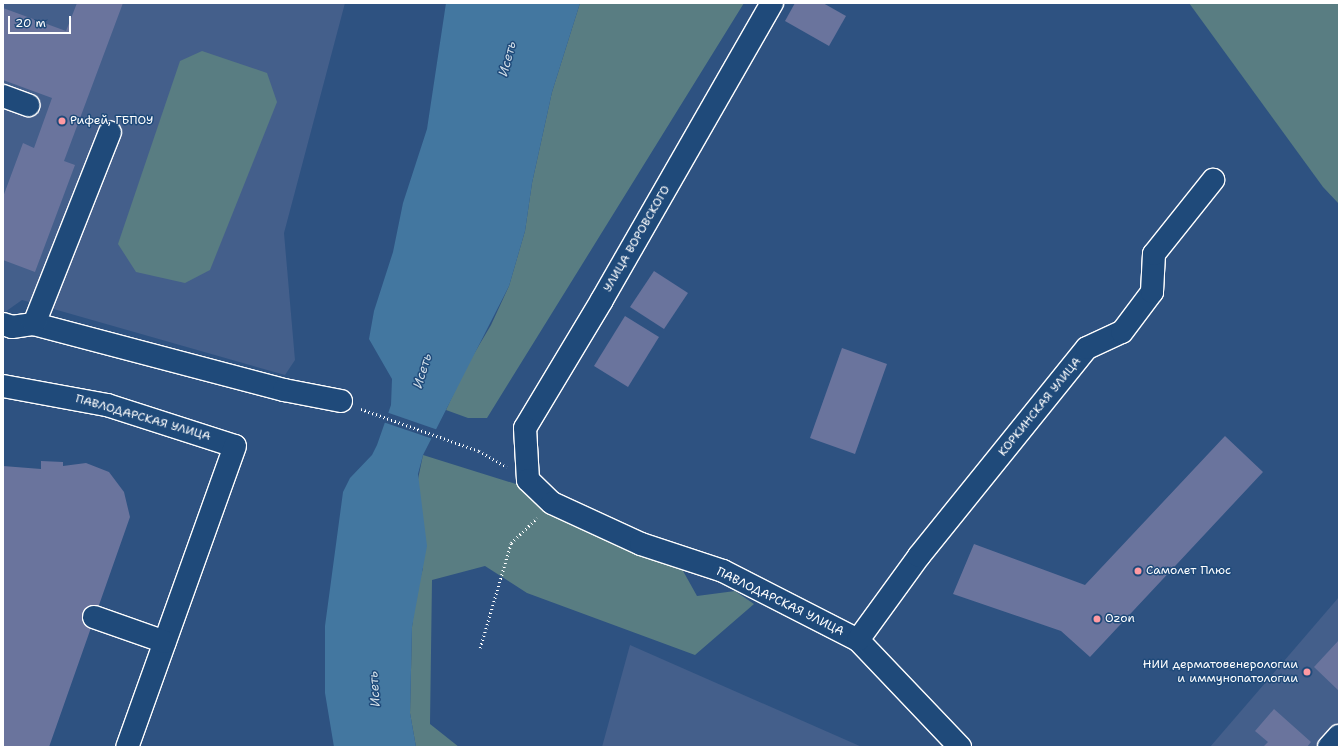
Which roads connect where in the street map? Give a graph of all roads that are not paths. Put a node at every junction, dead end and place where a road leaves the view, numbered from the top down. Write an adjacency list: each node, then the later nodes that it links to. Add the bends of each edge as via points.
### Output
1 (772, 3): 10 (street, УЛИЦА ВОРОВСКОГО, via 602,300 525,428)
2 (3, 96): 3 (street)
3 (28, 105)
4 (110, 132): 6 (street)
5 (1213, 180): 12 (street, КОРКИНСКАЯ УЛИЦА, via 1154,254 1152,292 1122,332 1087,348 919,556)
6 (34, 324): 7 (street); 9 (street, via 284,390)
7 (8, 326)
8 (3, 386): 13 (street, ПАВЛОДАРСКАЯ УЛИЦА, via 107,405 235,446)
9 (341, 401)
10 (528, 480): 12 (street, ПАВЛОДАРСКАЯ УЛИЦА, via 552,503 640,544 723,571)
11 (94, 617): 13 (street)
12 (858, 640): 16 (street, ПАВЛОДАРСКАЯ УЛИЦА)
13 (165, 642): 15 (street)
14 (1339, 736): 17 (street)
15 (127, 747)
16 (960, 747)
17 (1329, 747)

